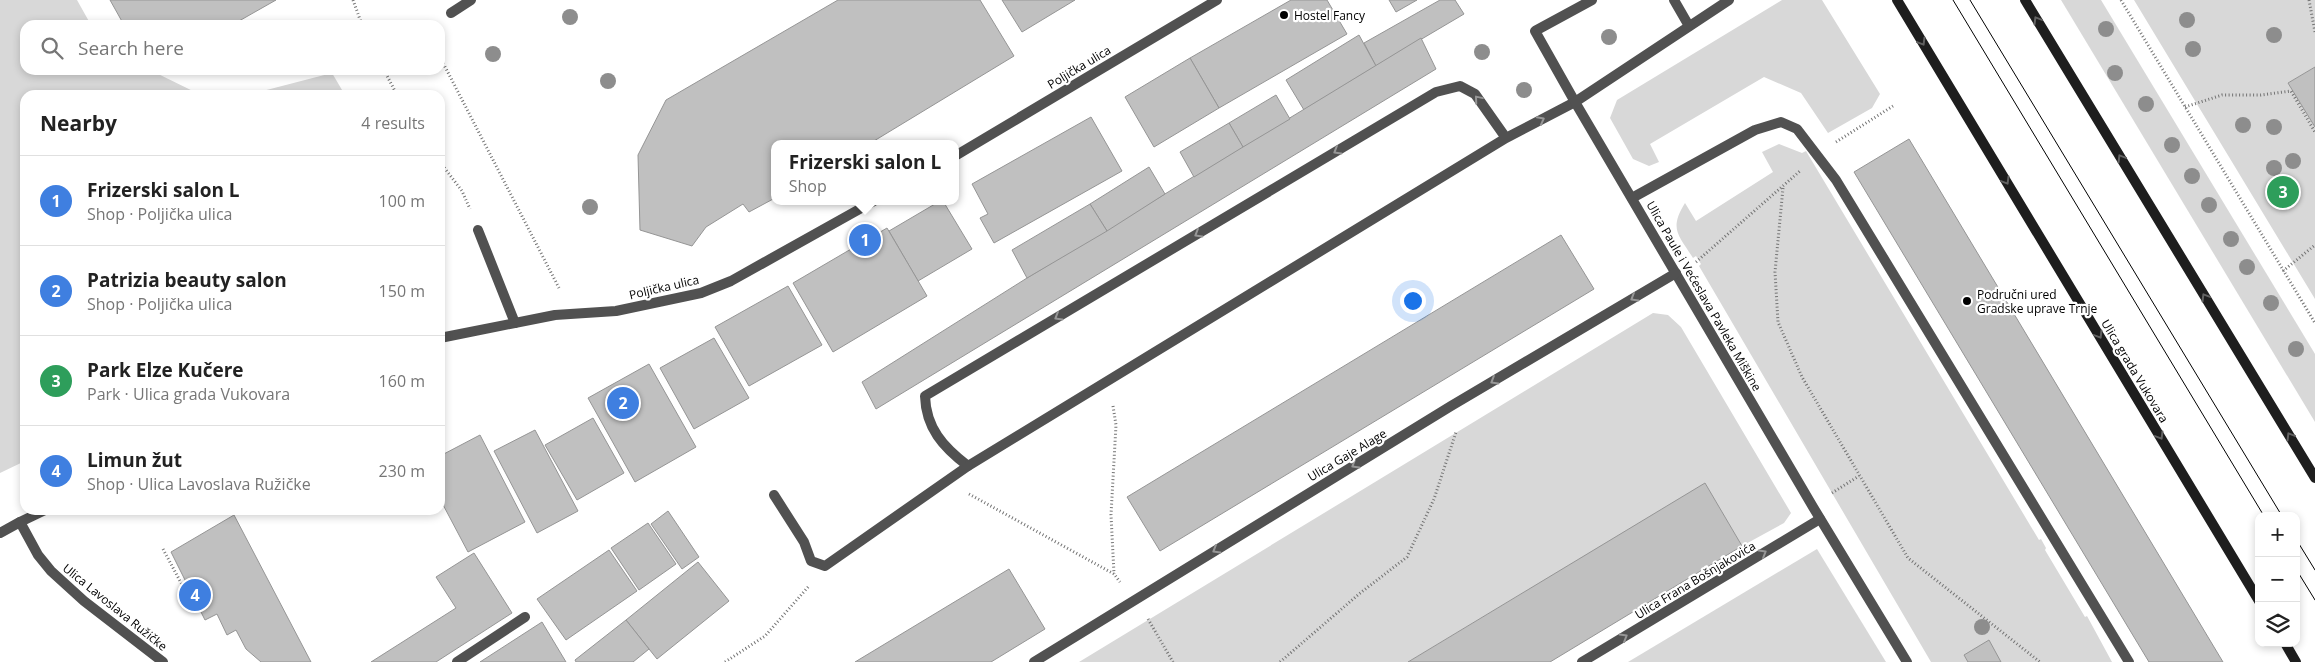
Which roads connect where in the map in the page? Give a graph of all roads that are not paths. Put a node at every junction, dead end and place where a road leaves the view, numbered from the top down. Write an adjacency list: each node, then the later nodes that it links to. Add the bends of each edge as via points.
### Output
1 (471, 0): 8 (street)
2 (1217, 0): 12 (street, Poljička ulica)
3 (1592, 0): 10 (street, Ulica Paule i Većeslava Pavleka Miškine, via 1535,31)
4 (1674, 0): 9 (street)
5 (1729, 0): 9 (street)
6 (1897, 0): 26 (main road, Ulica grada Vukovara, one-way to 26)
7 (2025, 0): 20 (main road, one-way to 7)
8 (451, 12)
9 (1689, 26): 10 (street)
10 (1575, 102): 11 (street, one-way to 10); 13 (street, Ulica Paule i Većeslava Pavleka Miškine)
11 (1506, 138): 19 (street); 19 (street, one-way to 19, via 1475,94 1460,86 1436,92 925,396 926,414 946,449)
12 (959, 154)
13 (1632, 198): 16 (street, Ulica Paule i Većeslava Pavleka Miškine); 34 (street, via 1755,130 1781,122 1797,129 1836,180)
14 (867, 205): 17 (street, Poljička ulica, via 731,281 701,293 616,311 556,315)
15 (478, 230): 17 (street)
16 (1676, 273): 23 (street, Ulica Paule i Većeslava Pavleka Miškine); 31 (street, Ulica Gaje Alage, one-way to 31, via 1451,406)
17 (515, 323): 18 (street, Poljička ulica)
18 (445, 337)
19 (968, 466): 21 (street, via 825,566 811,561 804,542)
20 (2315, 478)
21 (774, 494)
22 (35, 515): 24 (street)
23 (1820, 519): 32 (street, Ulica Frana Bošnjakovića, one-way to 23); 33 (street, Ulica Paule i Većeslava Pavleka Miškine)
24 (20, 522): 25 (street); 29 (street, Ulica Lavoslava Ružičke, via 51,571)
25 (0, 533)
26 (2255, 594)
27 (525, 617): 30 (street)
28 (2287, 647): 35 (main road)
29 (163, 662)
30 (457, 662)
31 (1034, 662)
32 (1582, 662)
33 (1908, 662)
34 (2129, 662)
35 (2296, 662)

